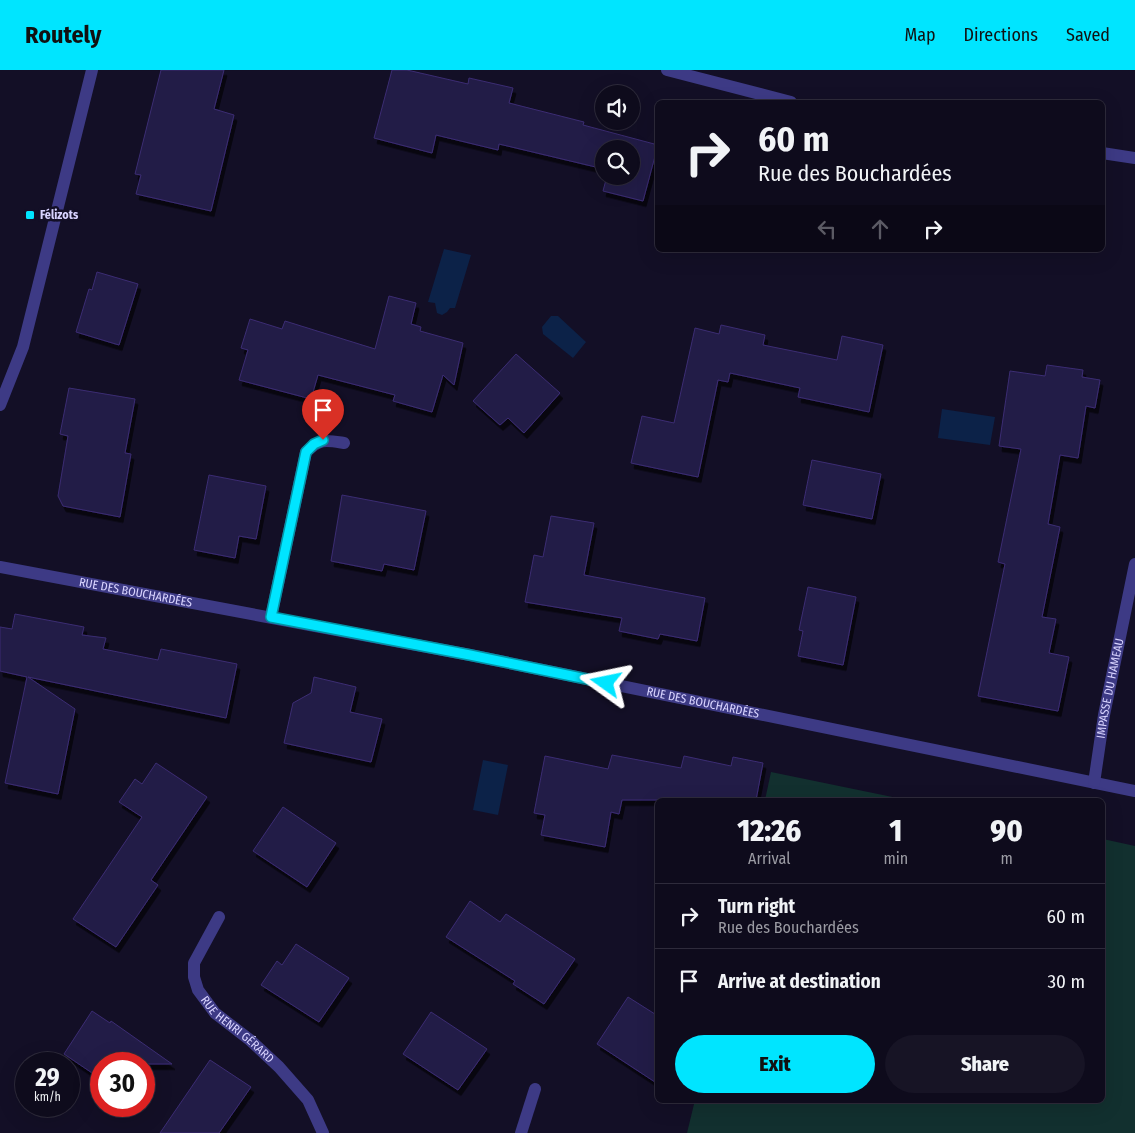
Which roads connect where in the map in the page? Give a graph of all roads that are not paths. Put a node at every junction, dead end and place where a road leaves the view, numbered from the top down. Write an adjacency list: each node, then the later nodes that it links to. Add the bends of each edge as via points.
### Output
1 (92, 70): 6 (street, via 23,347)
2 (667, 70): 3 (street)
3 (783, 100)
4 (1105, 153): 5 (street)
5 (1135, 158)
6 (0, 405)
7 (344, 443): 10 (street, via 323,440 306,452)
8 (1135, 564): 11 (street, IMPASSE DU HAMEAU, via 1104,715)
9 (0, 566): 10 (street, RUE DES BOUCHARDÉES)
10 (271, 617): 11 (street, RUE DES BOUCHARDÉES)
11 (1094, 783): 12 (street, RUE DES BOUCHARDÉES)
12 (1135, 791)
13 (219, 917): 15 (street, RUE HENRI GÉRARD, via 194,963 198,990 215,1013 279,1066 308,1100)
14 (535, 1089): 16 (street)
15 (323, 1133)
16 (521, 1133)

